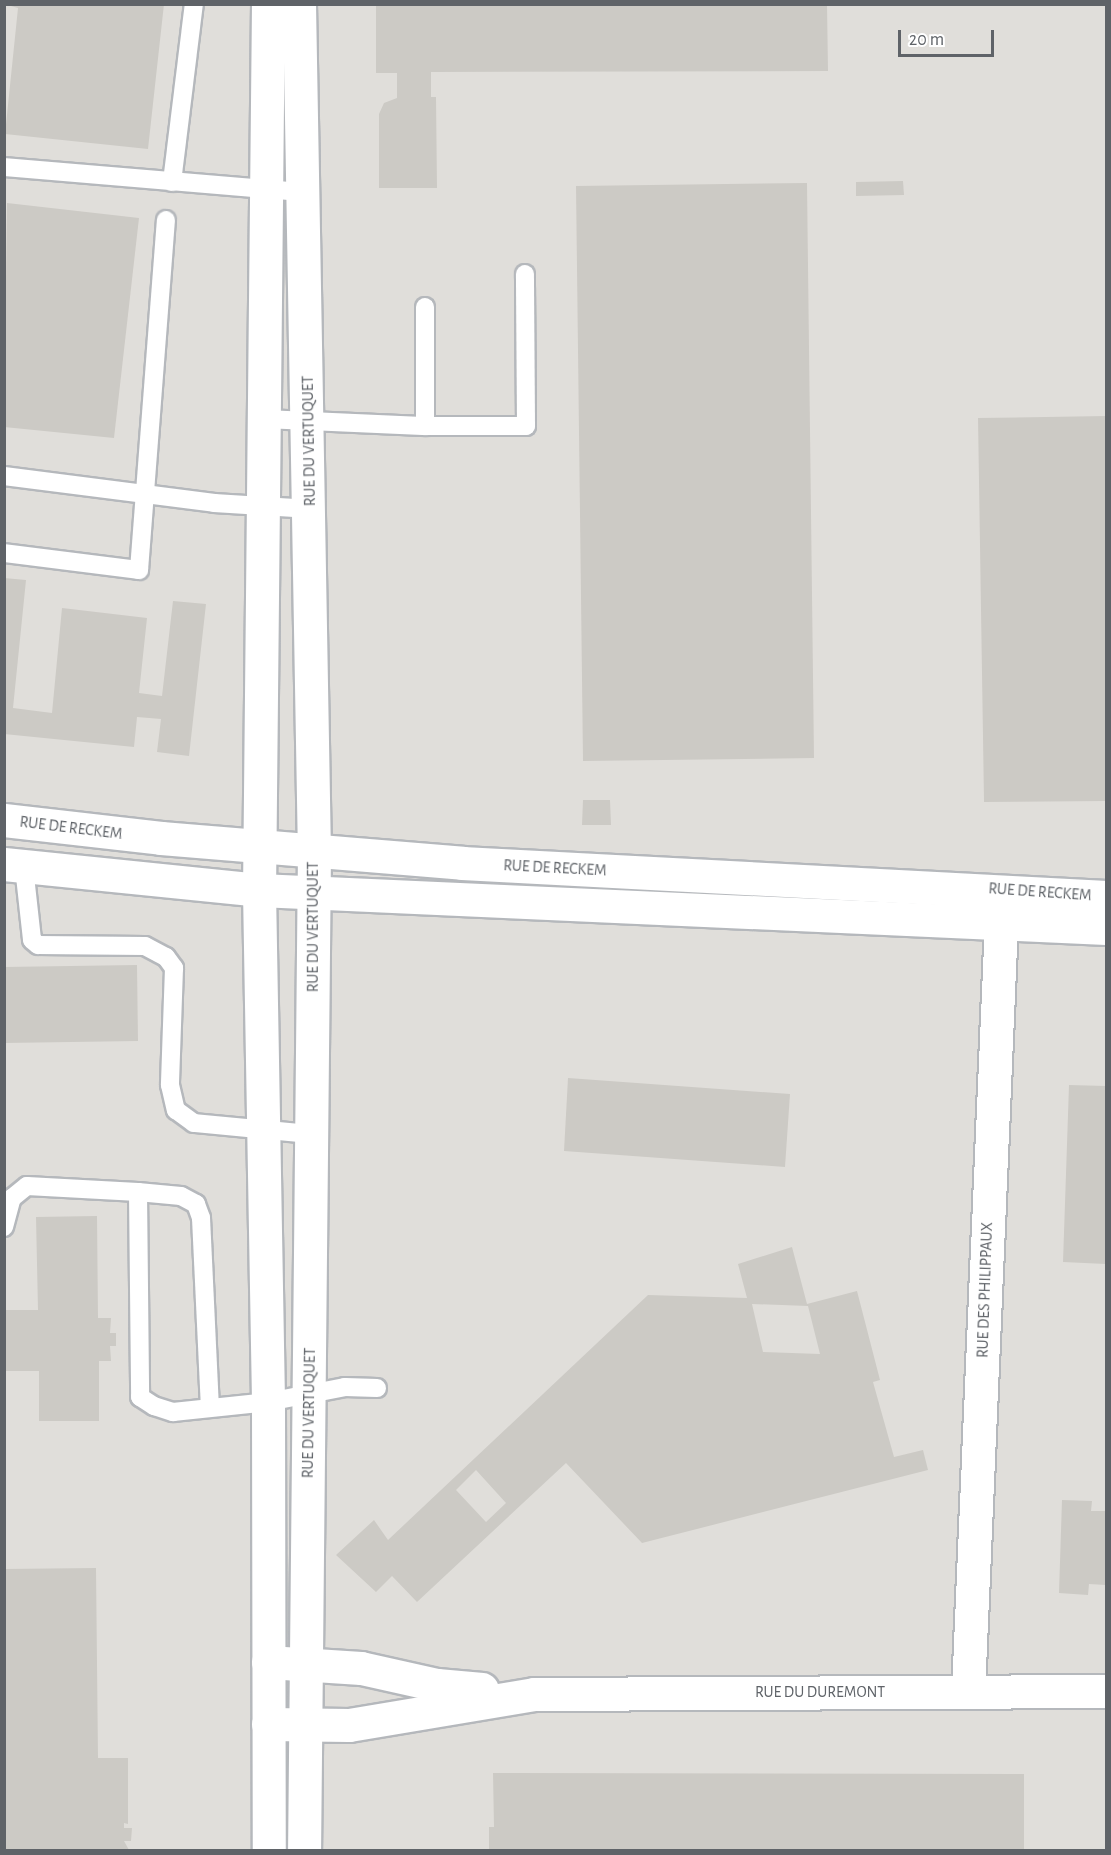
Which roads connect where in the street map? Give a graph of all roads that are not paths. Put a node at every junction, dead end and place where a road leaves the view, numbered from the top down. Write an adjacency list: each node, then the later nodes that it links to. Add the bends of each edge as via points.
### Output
1 (194, 4): 5 (lane)
2 (268, 4): 6 (street)
3 (299, 4): 7 (street, RUE DU VERTUQUET)
4 (4, 167): 5 (lane)
5 (172, 182): 6 (lane)
6 (266, 191): 7 (lane); 11 (street)
7 (304, 192): 12 (street, RUE DU VERTUQUET)
8 (166, 220): 15 (lane)
9 (525, 274): 13 (lane, via 526,426)
10 (425, 307): 13 (lane)
11 (262, 419): 12 (lane); 16 (street)
12 (309, 421): 13 (lane); 17 (street, RUE DU VERTUQUET)
13 (425, 426)
14 (4, 476): 15 (lane)
15 (147, 494): 16 (lane); 18 (lane, via 139,570)
16 (261, 506): 17 (lane); 20 (street)
17 (310, 509): 21 (street, RUE DU VERTUQUET)
18 (4, 552)
19 (4, 820): 20 (street, RUE DE RECKEM)
20 (259, 846): 21 (street, RUE DE RECKEM); 24 (street)
21 (314, 851): 23 (street, RUE DE RECKEM, via 462,863); 25 (street, RUE DU VERTUQUET)
22 (14, 866): 24 (street, RUE DE RECKEM); 29 (lane, via 32,940 38,945 145,946 166,957 174,968 170,1085 176,1110 194,1123)
23 (1002, 889): 26 (street, RUE DE RECKEM); 27 (street, RUE DES PHILIPPAUX)
24 (259, 890): 25 (street, RUE DE RECKEM); 29 (street)
25 (313, 891): 27 (street, RUE DE RECKEM); 30 (street, RUE DU VERTUQUET)
26 (1107, 897)
27 (1000, 922): 28 (street, RUE DE RECKEM); 39 (street, RUE DES PHILIPPAUX)
28 (1107, 928)
29 (264, 1132): 30 (lane); 35 (street)
30 (311, 1134): 34 (street, RUE DU VERTUQUET)
31 (138, 1192): 32 (lane, via 27,1186 12,1198); 36 (lane, via 181,1196 196,1204 201,1218); 36 (lane, via 140,1397 173,1412)
32 (4, 1227)
33 (376, 1388): 34 (lane, via 345,1387)
34 (309, 1395): 35 (lane); 38 (street, RUE DU VERTUQUET)
35 (268, 1402): 36 (lane); 37 (street)
36 (210, 1406)
37 (268, 1662): 38 (street, RUE DU DUREMONT); 42 (street)
38 (306, 1663): 41 (street, RUE DU DUREMONT, via 361,1668 437,1685); 43 (street, RUE DU VERTUQUET)
39 (968, 1691): 40 (street, RUE DU DUREMONT); 41 (street, RUE DU DUREMONT)
40 (1107, 1691)
41 (534, 1694): 43 (street, RUE DU DUREMONT, via 349,1725)
42 (268, 1724): 43 (street, RUE DU DUREMONT); 44 (street)
43 (306, 1724): 45 (street, RUE DU VERTUQUET)
44 (270, 1851)
45 (304, 1851)

